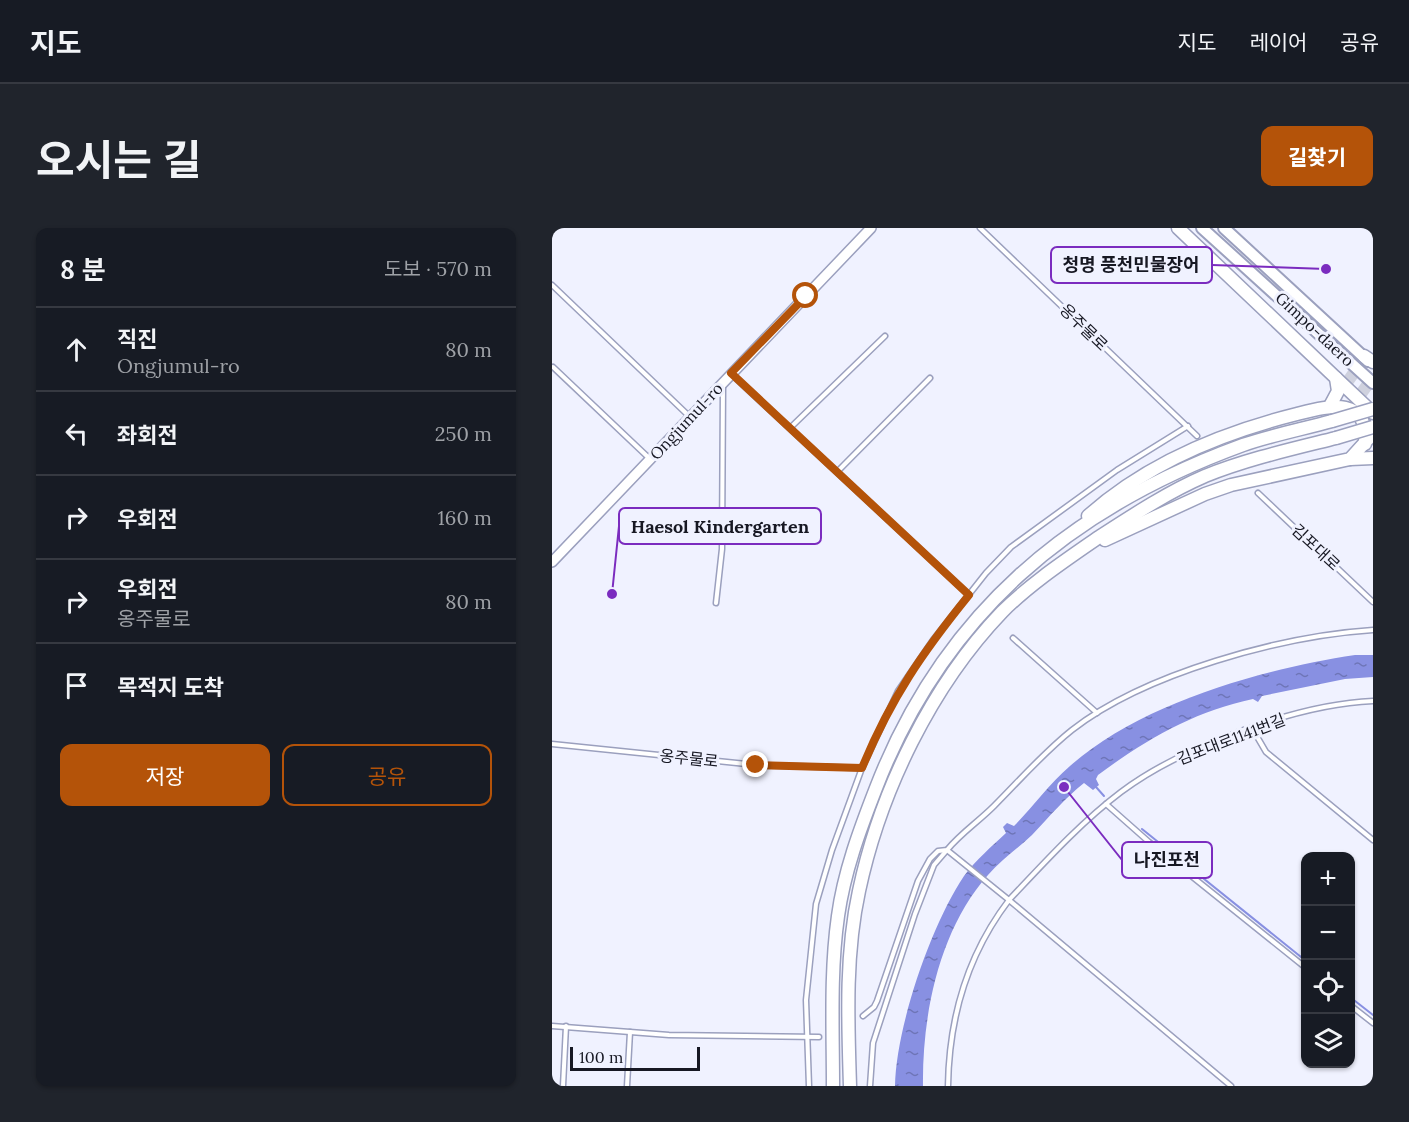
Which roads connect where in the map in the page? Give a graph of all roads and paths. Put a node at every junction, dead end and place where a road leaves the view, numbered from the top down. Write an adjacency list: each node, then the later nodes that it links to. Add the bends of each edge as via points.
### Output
1 (871, 228): 11 (street, Ongjumul-ro)
2 (980, 228): 19 (lane, 옹주물로)
3 (1178, 228): 12 (highway)
4 (1188, 228): 12 (highway)
5 (1202, 228): 15 (main road, Gimpo-daero)
6 (1224, 228): 9 (main road, Gimpo-daero)
7 (552, 285): 18 (lane)
8 (885, 336): 21 (lane)
9 (1370, 361)
10 (554, 367): 26 (lane)
11 (731, 373): 14 (street, Ongjumul-ro); 21 (lane)
12 (1341, 376): 16 (highway, via 1338,393); 17 (highway)
13 (930, 378): 28 (lane)
14 (723, 381): 18 (street, Ongjumul-ro); 35 (lane, via 722,549)
15 (1373, 383)
16 (1330, 406): 24 (highway, via 1348,408 1364,420); 30 (highway, via 1233,431 1193,448 1122,489)
17 (1373, 411): 30 (highway, bridge, via 1245,444 1199,463)
18 (689, 416): 26 (street, Ongjumul-ro)
19 (1188, 426): 23 (lane, 옹주물로); 33 (lane, via 1117,470 1028,534 996,562)
20 (1373, 427): 31 (highway, bridge, via 1203,477 1132,515)
21 (790, 428): 28 (lane)
22 (1373, 433): 24 (highway)
23 (1197, 436)
24 (1365, 444): 27 (highway)
25 (1373, 458): 27 (highway)
26 (650, 459): 32 (street, Ongjumul-ro)
27 (1350, 459): 31 (highway, via 1214,491)
28 (837, 471): 33 (lane)
29 (1258, 493): 34 (lane, 김포대로)
30 (1071, 531): 59 (highway, via 1014,578 958,639 922,690 887,760 850,861 838,915 832,1016)
31 (1072, 556): 60 (highway, via 1004,611 972,646 936,699 901,770 869,853 854,918 849,998)
32 (552, 562)
33 (969, 595): 42 (lane, via 908,674 885,714)
34 (1373, 602)
35 (716, 603)
36 (1373, 630): 39 (lane, via 1308,638 1215,662 1146,687)
37 (1013, 638): 39 (lane)
38 (1373, 701): 40 (lane, 김포대로1141번길, via 1308,712)
39 (1097, 713): 45 (lane, via 1035,762)
40 (1252, 728): 43 (lane, 김포대로1141번길, via 1166,764); 44 (lane, via 1266,752)
41 (552, 744): 42 (lane, 옹주물로, via 756,765)
42 (862, 768): 54 (lane, via 831,850 816,904 808,966)
43 (1107, 804): 46 (lane, 김포대로1141번길); 47 (lane)
44 (1373, 840)
45 (947, 850): 46 (lane); 49 (lane, via 938,851 923,870 877,1001); 61 (lane, via 934,865 915,914 873,1043)
46 (1009, 900): 62 (lane, via 988,929 960,992 950,1041); 63 (lane)
47 (1301, 965)
48 (1355, 1009): 50 (lane)
49 (863, 1016)
50 (1373, 1023)
51 (552, 1026): 52 (lane)
52 (566, 1026): 53 (lane); 56 (lane)
53 (630, 1032): 54 (lane); 57 (lane)
54 (806, 1037): 55 (lane); 58 (lane)
55 (819, 1037)
56 (563, 1086)
57 (627, 1086)
58 (808, 1086)
59 (833, 1086)
60 (850, 1086)
61 (870, 1086)
62 (948, 1086)
63 (1231, 1086)

